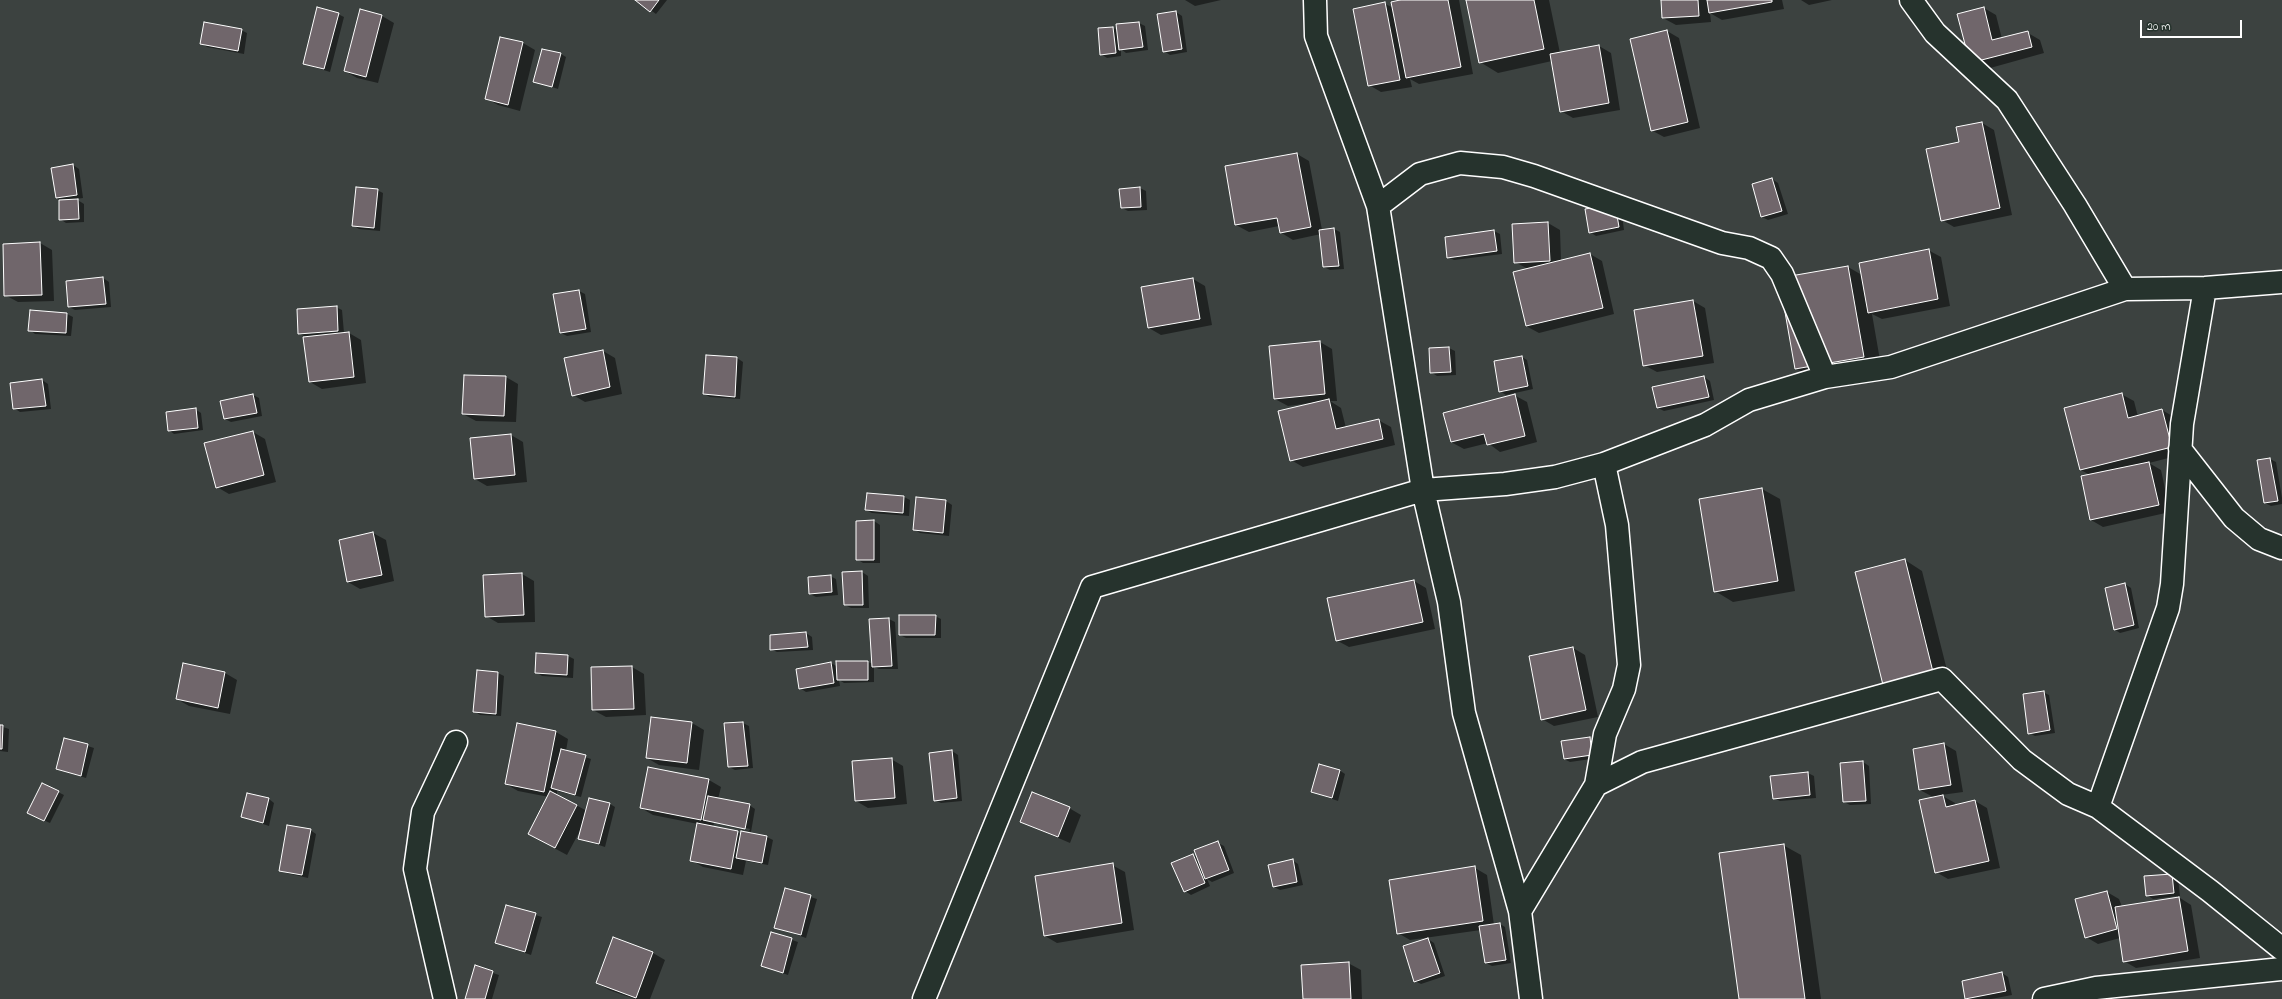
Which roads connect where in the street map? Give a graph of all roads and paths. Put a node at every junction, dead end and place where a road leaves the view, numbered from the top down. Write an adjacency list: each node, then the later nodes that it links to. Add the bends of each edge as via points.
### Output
1 (1315, 0): 3 (street, via 1316,36)
2 (1911, 0): 6 (street, via 1936,33 2007,100)
3 (1378, 206): 7 (street, via 1420,174 1460,163 1503,167 1722,243 1749,248 1771,258 1782,274); 10 (street)
4 (2282, 282): 5 (street)
5 (2205, 288): 6 (street); 8 (street)
6 (2125, 289): 7 (street, via 1891,368)
7 (1825, 377): 9 (street, via 1749,400 1705,425)
8 (2180, 448): 11 (street, via 2234,518 2259,539); 14 (street, via 2172,584 2168,608)
9 (1604, 464): 10 (street, via 1556,477 1505,484); 13 (street, via 1617,525 1629,665 1624,689 1605,734)
10 (1423, 490): 15 (street, via 1449,602 1464,713); 19 (street, via 1092,587)
11 (2282, 548)
12 (456, 742): 18 (street, via 423,812 415,869)
13 (1596, 785): 14 (street, via 1642,762 1942,679 2022,760 2068,794); 15 (street)
14 (2098, 807): 16 (street)
15 (1520, 911): 20 (street)
16 (2282, 949)
17 (2282, 968): 21 (street, via 2096,988)
18 (445, 999)
19 (924, 999)
20 (1532, 999)
21 (2044, 999)

